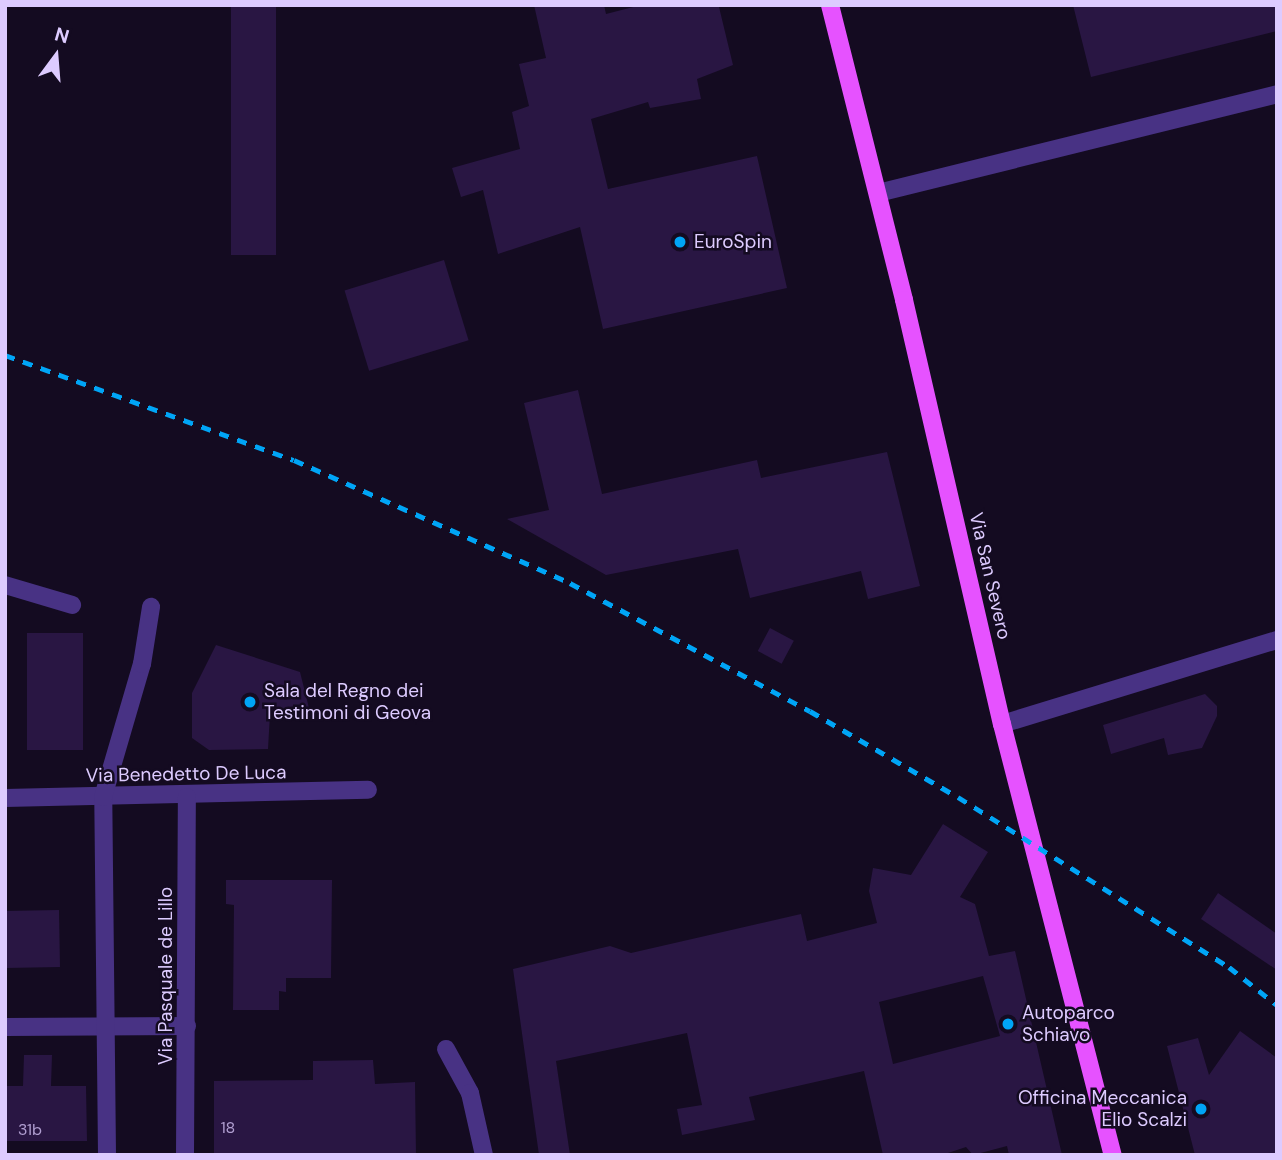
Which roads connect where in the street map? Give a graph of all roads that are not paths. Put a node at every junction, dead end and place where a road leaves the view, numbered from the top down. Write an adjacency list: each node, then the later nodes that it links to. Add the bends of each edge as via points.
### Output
1 (830, 5): 3 (main road, Via San Severo)
2 (1277, 94): 3 (street)
3 (878, 192): 8 (main road, Via San Severo)
4 (5, 585): 5 (street)
5 (72, 605)
6 (151, 607): 10 (street, via 142,664)
7 (1277, 640): 8 (street)
8 (1002, 723): 20 (main road, Via San Severo)
9 (368, 790): 11 (street, Via Benedetto De Luca)
10 (103, 797): 11 (street, Via Benedetto De Luca); 12 (street, Via Benedetto De Luca); 13 (street)
11 (187, 797): 14 (street, Via Pasquale de Lillo)
12 (5, 798)
13 (106, 1025): 14 (street); 15 (street); 17 (street)
14 (187, 1026): 18 (street, Via Pasquale de Lillo)
15 (5, 1027)
16 (446, 1049): 19 (street, via 470,1093)
17 (107, 1155)
18 (185, 1155)
19 (484, 1155)
20 (1113, 1155)

